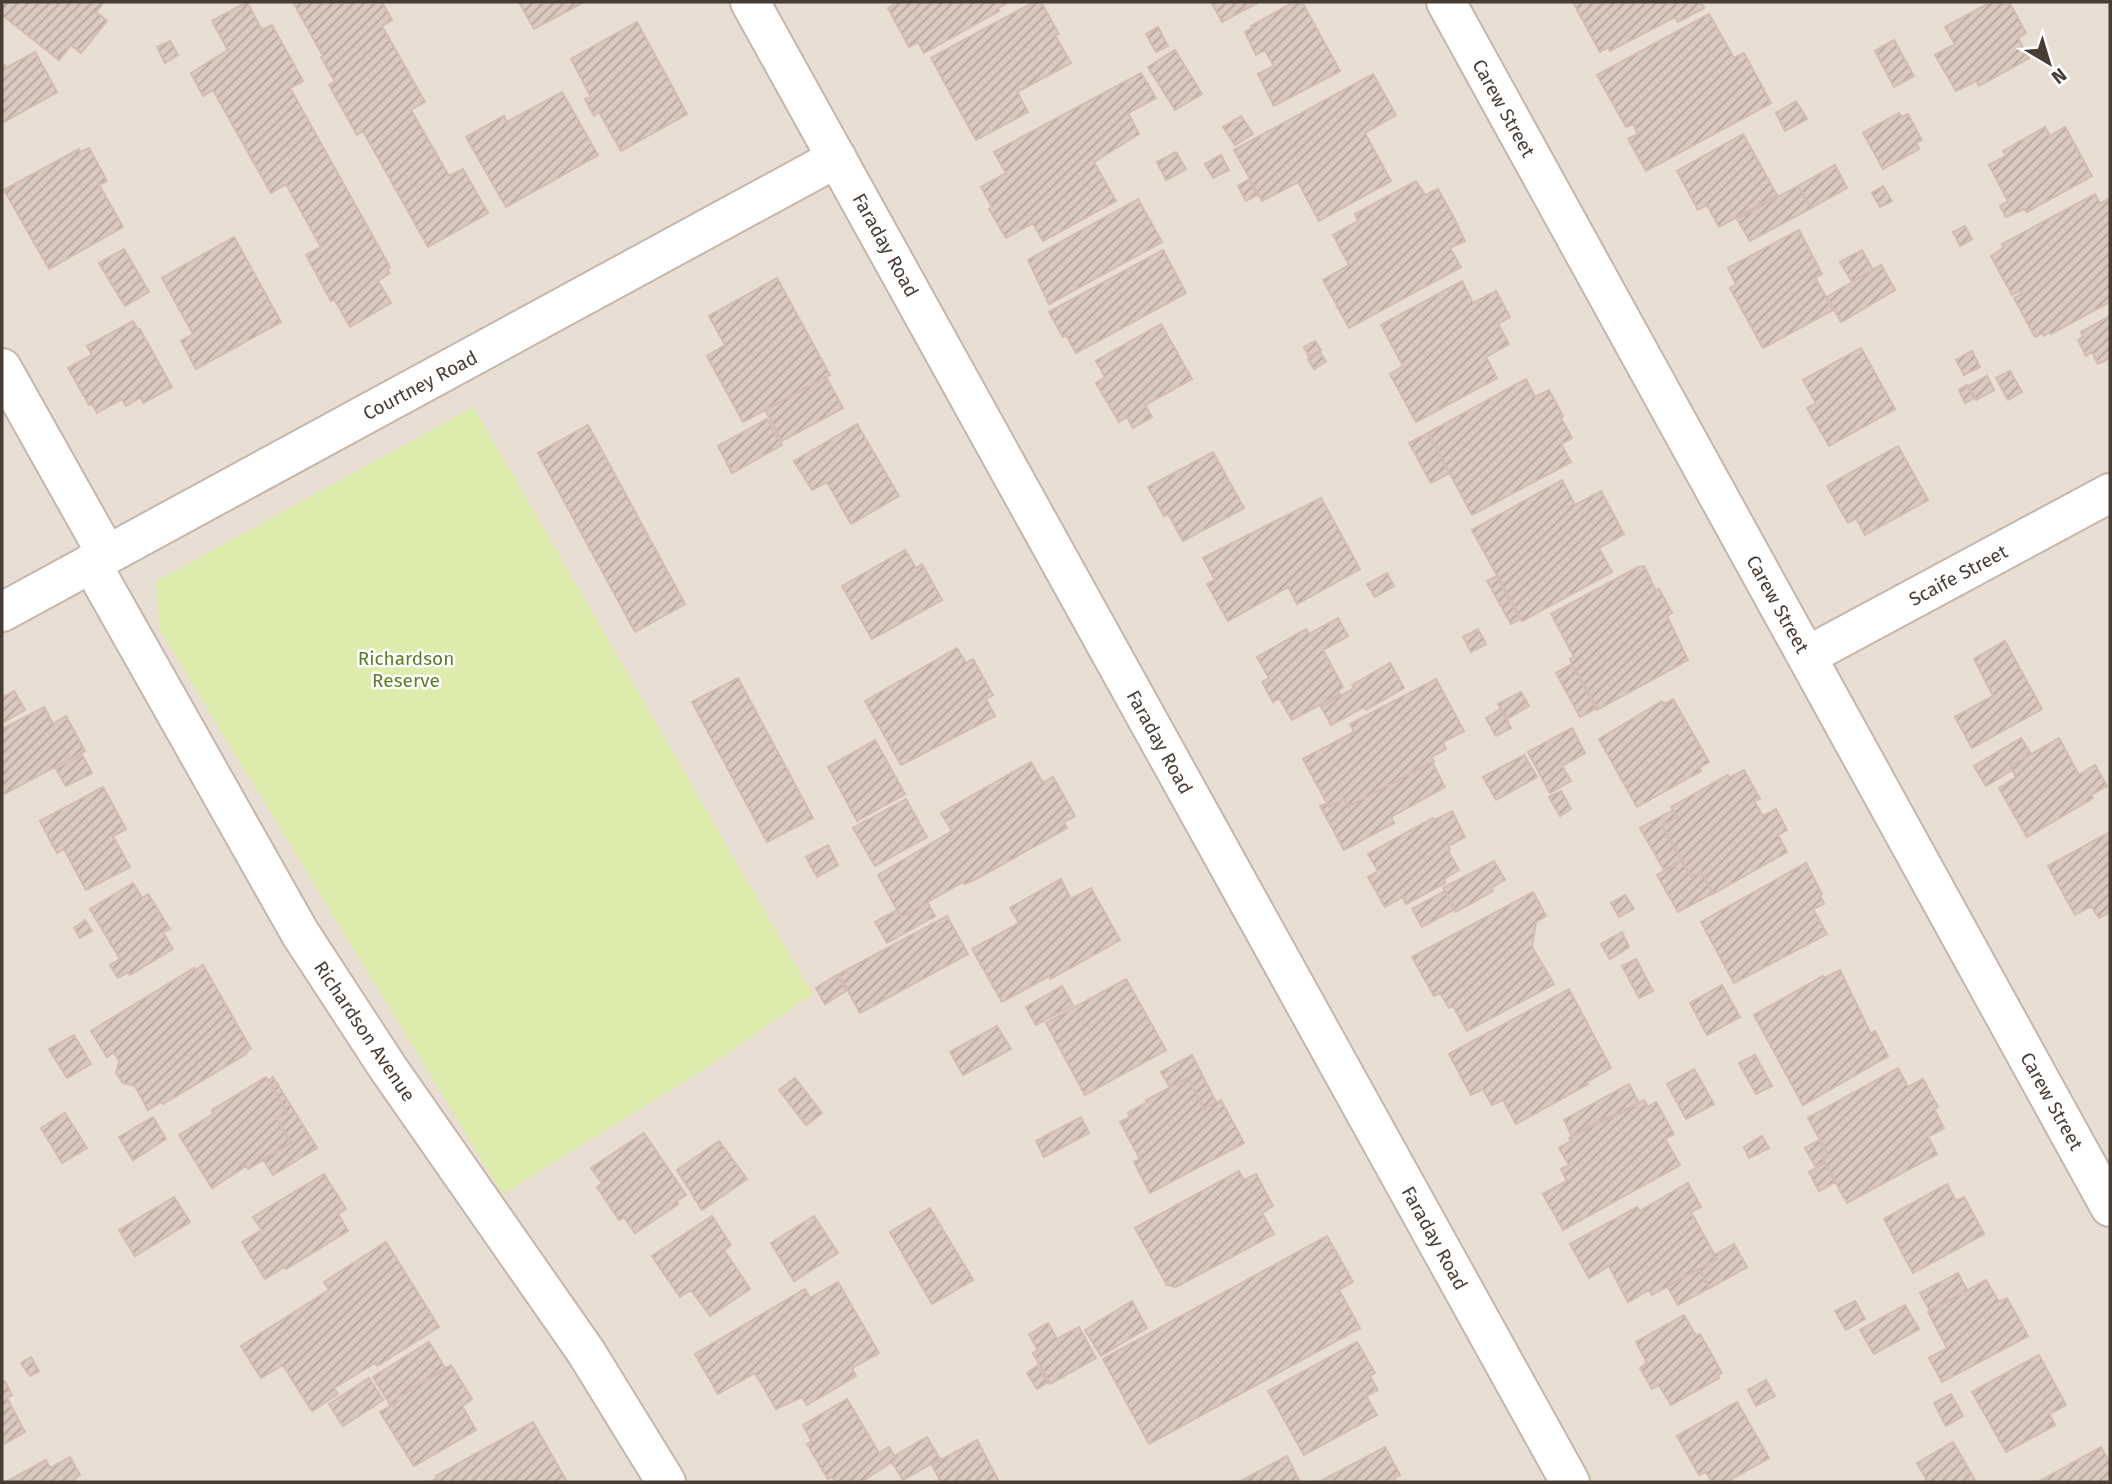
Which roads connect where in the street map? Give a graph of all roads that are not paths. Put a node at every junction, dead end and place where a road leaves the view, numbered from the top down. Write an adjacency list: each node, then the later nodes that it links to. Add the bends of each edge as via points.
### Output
1 (750, 2): 3 (street, Faraday Road)
2 (1446, 2): 8 (street, Carew Street)
3 (837, 158): 6 (street, Courtney Road); 11 (street, Faraday Road)
4 (2, 368): 6 (street, Richardson Avenue)
5 (2110, 493): 8 (street, Scaife Street)
6 (99, 559): 7 (street, Courtney Road); 10 (street, Richardson Avenue, via 307,944 586,1352)
7 (2, 612)
8 (1807, 656): 9 (street, Carew Street)
9 (2110, 1207)
10 (666, 1482)
11 (1570, 1482)

